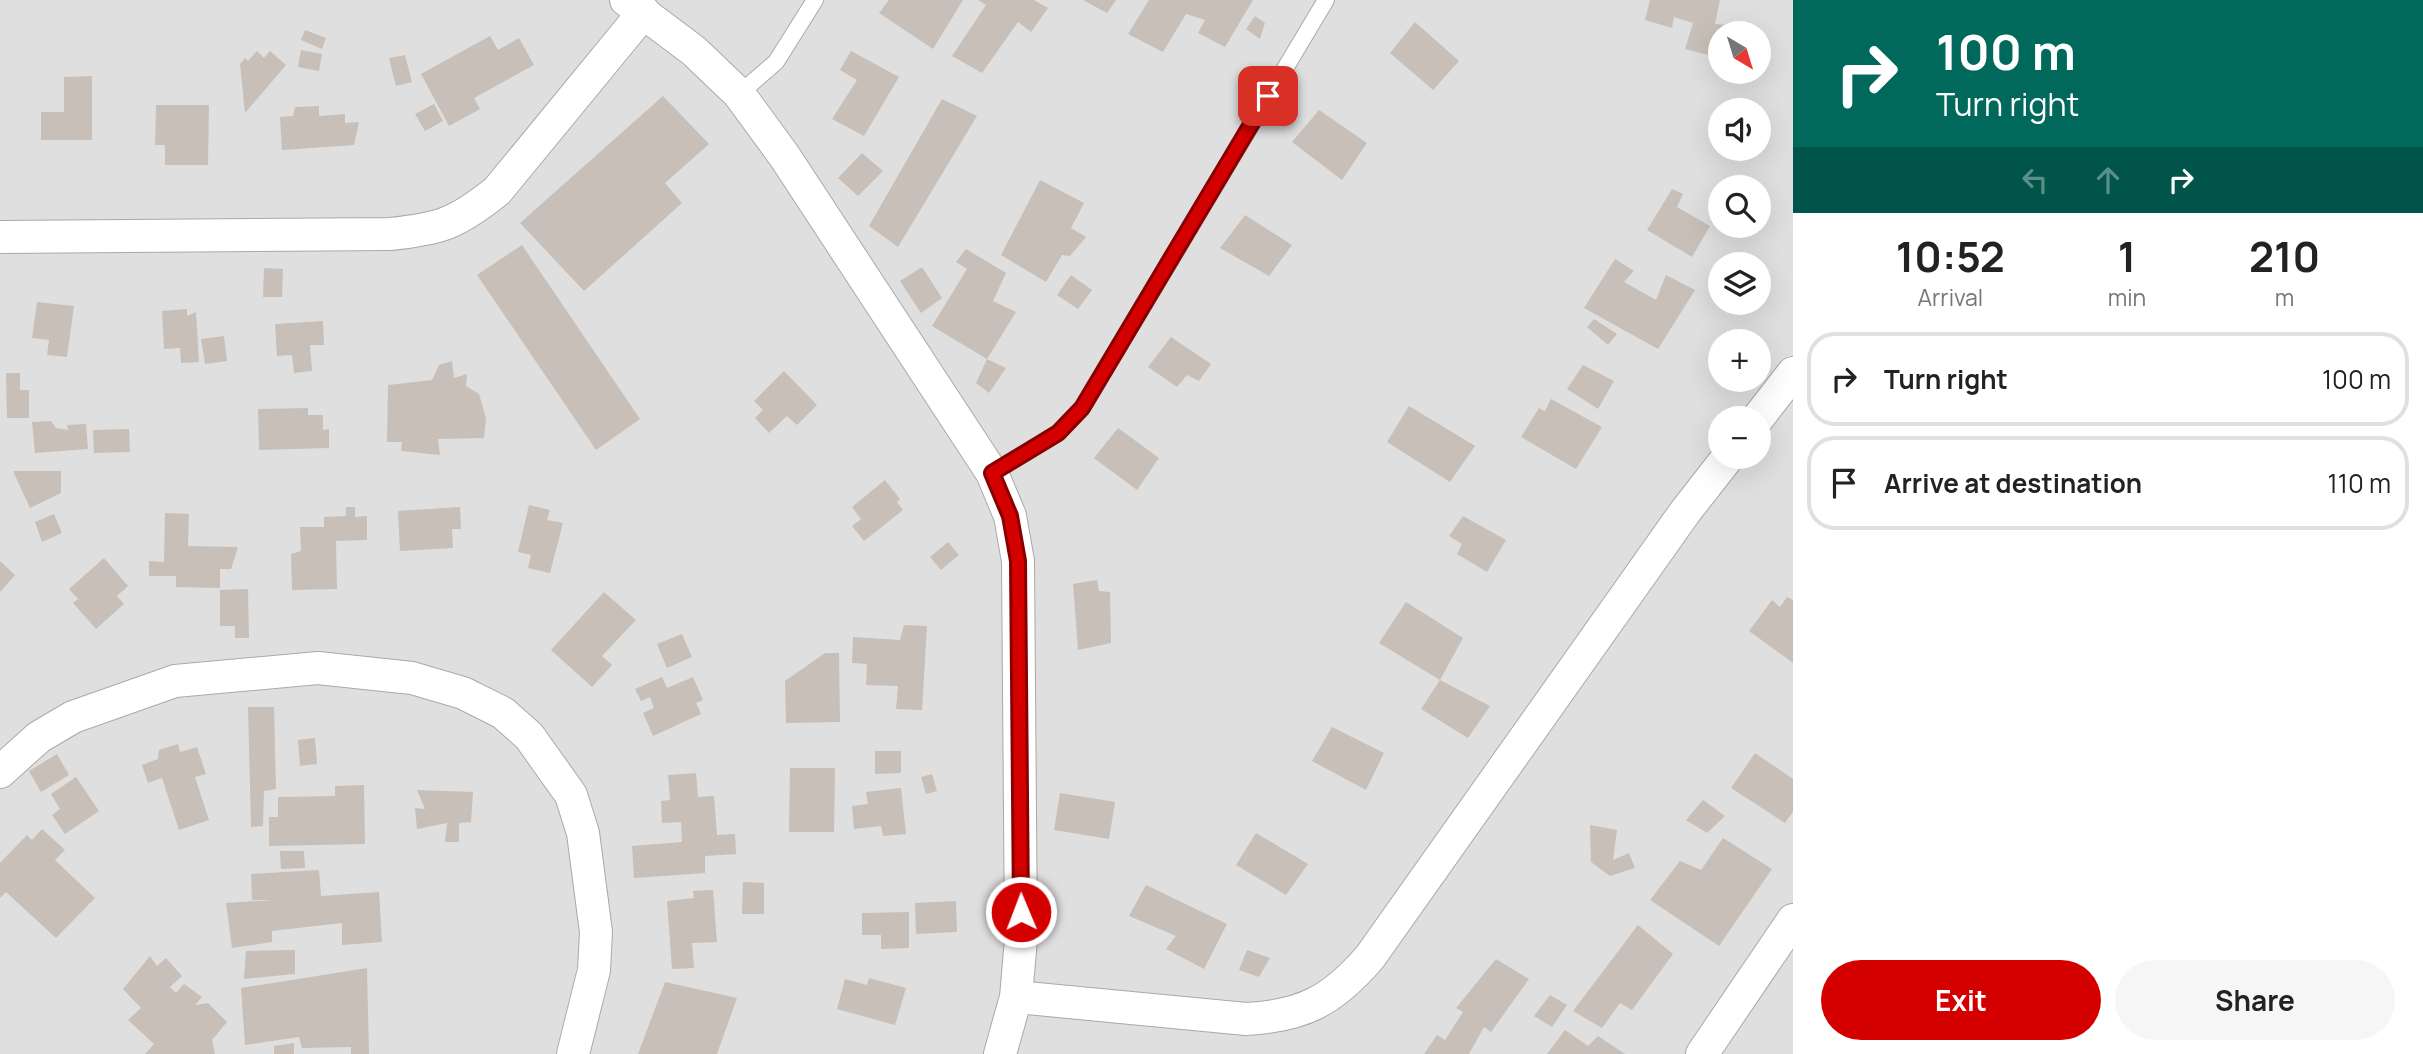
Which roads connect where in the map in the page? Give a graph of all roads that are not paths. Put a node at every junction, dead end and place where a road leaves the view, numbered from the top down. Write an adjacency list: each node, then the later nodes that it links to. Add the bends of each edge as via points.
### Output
1 (815, 0): 4 (lane, via 776,62)
2 (1326, 0): 9 (lane, via 1082,408 1058,433)
3 (635, 6): 4 (street, via 694,51); 5 (street, via 497,191 447,225 390,234)
4 (739, 94): 9 (street)
5 (0, 237)
6 (1793, 373): 7 (street)
7 (1767, 406)
8 (1719, 469): 12 (street, via 1370,957 1325,999 1298,1013 1246,1020)
9 (992, 473): 12 (street, via 1010,516 1018,561 1021,939)
10 (0, 772): 13 (street, via 39,737 73,717 175,681 318,668 412,678 463,693 503,713 530,736 570,796 583,833 596,932 594,970)
11 (1793, 920): 15 (street)
12 (1016, 997): 14 (street)
13 (573, 1054)
14 (1000, 1054)
15 (1702, 1054)

